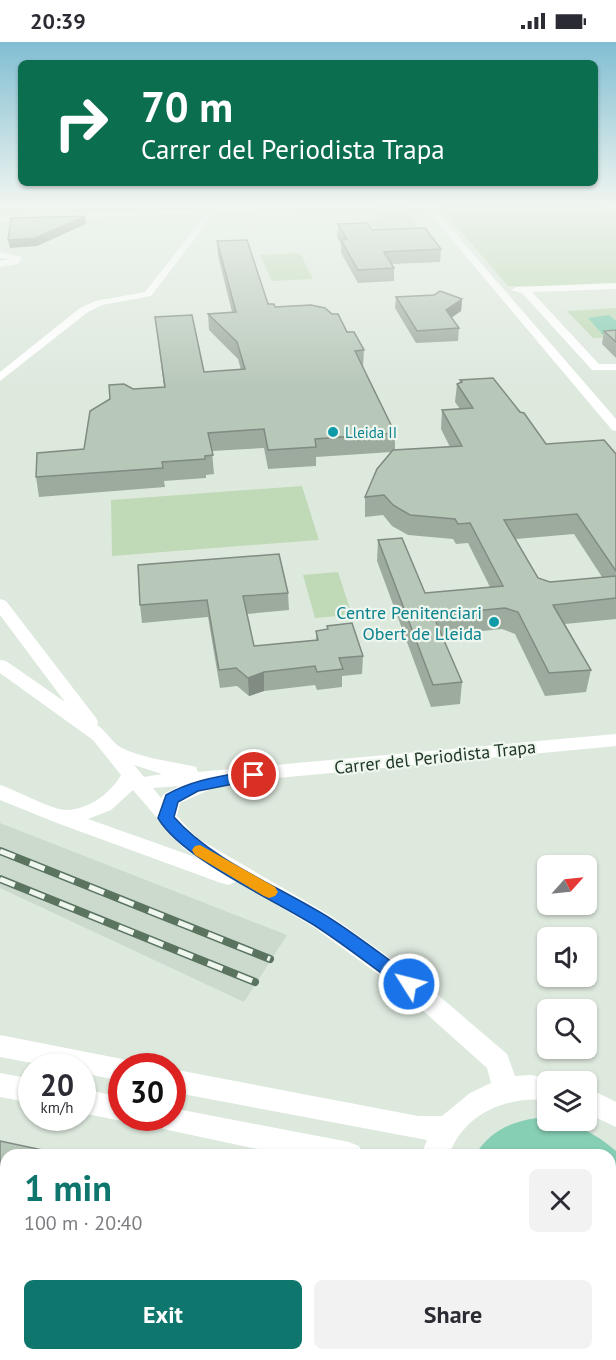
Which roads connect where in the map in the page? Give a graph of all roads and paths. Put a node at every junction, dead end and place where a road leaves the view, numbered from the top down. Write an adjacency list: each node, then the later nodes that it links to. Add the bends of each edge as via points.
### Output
1 (171, 265): 7 (street, via 148,294 99,303 84,310)
2 (475, 265): 4 (street)
3 (616, 286): 5 (street)
4 (496, 290): 5 (street); 8 (street)
5 (525, 290): 6 (street, via 596,369)
6 (616, 367)
7 (0, 378)
8 (616, 427)
9 (0, 604): 12 (street)
10 (0, 665): 12 (street)
11 (616, 740): 13 (street, Carrer del Periodista Trapa)
12 (106, 743): 13 (street, Carrer del Periodista Trapa, via 137,761 178,771); 14 (street)
13 (254, 775): 14 (street, Carrer del Periodista Trapa); 17 (street, Carrer del Periodista Trapa, via 183,792 171,799)
14 (135, 780): 16 (street, via 109,803); 17 (street)
15 (0, 792): 16 (street)
16 (64, 818): 18 (street)
17 (166, 818): 18 (street, via 190,843)
18 (260, 886): 25 (street, via 323,922 409,984 498,1062)
19 (0, 1046): 20 (street)
20 (108, 1067)
21 (186, 1083): 29 (street, via 418,1128)
22 (0, 1085): 23 (street)
23 (18, 1088)
24 (537, 1089): 25 (street)
25 (506, 1090): 29 (street, via 473,1104)
26 (597, 1105): 27 (street)
27 (616, 1115)
28 (186, 1123): 30 (street)
29 (448, 1128): 31 (street)
30 (319, 1149)
31 (438, 1149)

